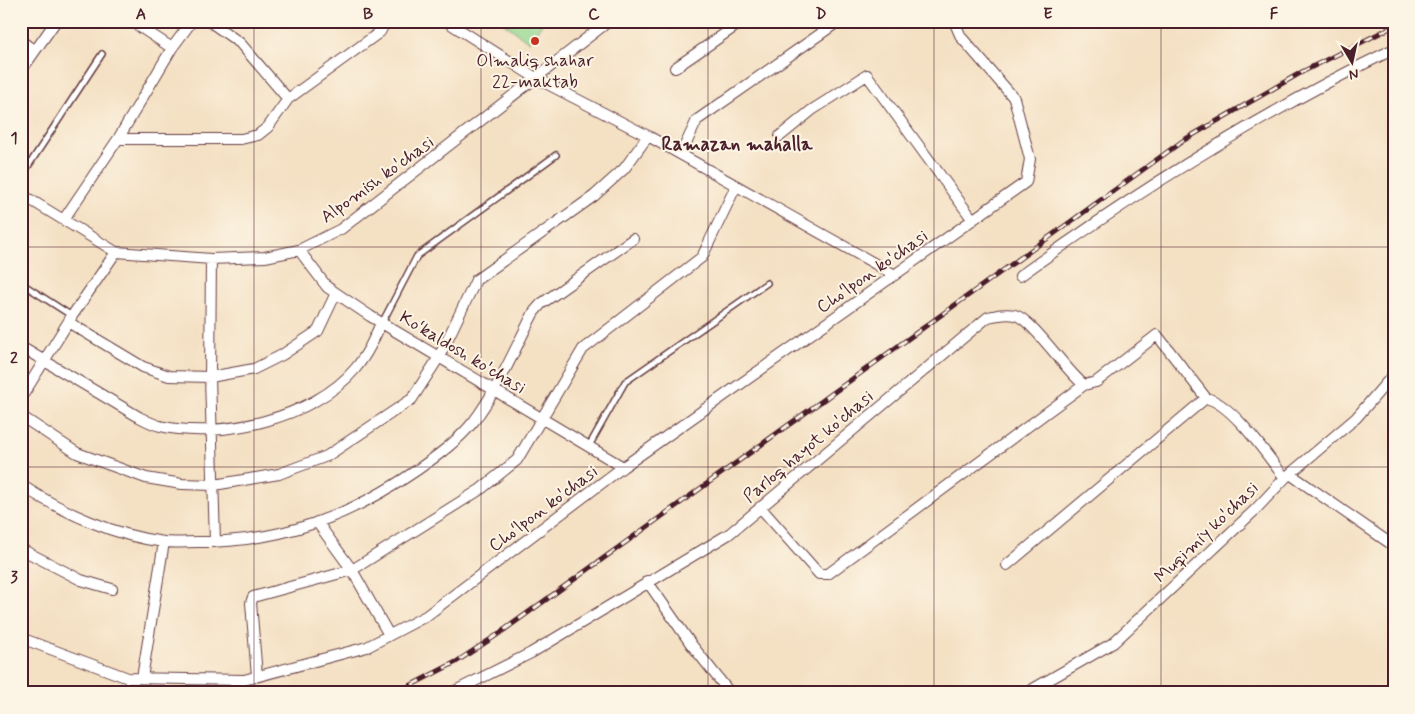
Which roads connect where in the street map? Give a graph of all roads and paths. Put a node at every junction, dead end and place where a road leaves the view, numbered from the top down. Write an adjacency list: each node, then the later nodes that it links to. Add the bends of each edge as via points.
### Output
1 (56, 21): 14 (street)
2 (131, 21): 12 (street)
3 (192, 21): 12 (street)
4 (210, 21): 19 (street, via 240,43)
5 (386, 21): 19 (street, via 380,32)
6 (446, 21): 18 (street)
7 (609, 21): 18 (street, Alpomish ko'chasi)
8 (743, 21): 16 (street)
9 (839, 21): 23 (street, via 697,120)
10 (954, 21): 29 (street, Cho‘lpon ko'chasi, via 960,38 1014,98 1030,159 1026,182)
11 (21, 41): 14 (street)
12 (172, 48): 22 (street)
13 (1394, 49): 35 (street, via 1288,103)
14 (35, 50): 17 (street)
15 (102, 54): 25 (lane)
16 (675, 68)
17 (21, 71)
18 (536, 78): 20 (street); 31 (street, Alpomish ko'chasi, via 341,229)
19 (288, 99): 22 (street, via 268,127 258,135 241,138)
20 (648, 136): 23 (street); 42 (street, via 624,169 594,196 476,280)
21 (780, 136): 29 (street, via 812,110 868,75)
22 (118, 139): 28 (street)
23 (681, 154): 26 (street)
24 (556, 155): 40 (lane, via 417,256)
25 (21, 177)
26 (736, 186): 34 (street); 51 (street, via 702,257 583,349)
27 (21, 194): 28 (street, Alpomish ko'chasi)
28 (64, 219): 32 (street, Alpomish ko'chasi)
29 (973, 220): 34 (street, Cho‘lpon ko'chasi)
30 (633, 238): 47 (street, via 541,304)
31 (299, 250): 33 (street, Alpomish ko'chasi, via 265,257); 38 (street, Ko‘kaldosh ko'chasi, via 327,287)
32 (116, 252): 33 (street, Alpomish ko'chasi); 39 (street)
33 (211, 258): 45 (street)
34 (895, 275): 54 (street, Cho‘lpon ko'chasi)
35 (1020, 276)
36 (21, 283): 39 (lane)
37 (767, 284): 53 (lane, via 625,382)
38 (336, 293): 40 (street, Ko‘kaldosh ko'chasi); 45 (street, via 318,331 254,369)
39 (70, 319): 43 (street); 45 (street, via 143,367 170,376)
40 (381, 323): 42 (street, Ko‘kaldosh ko'chasi); 52 (street, via 368,352 354,371 328,392 297,410 263,422)
41 (21, 347): 43 (street)
42 (439, 357): 47 (street, Ko‘kaldosh ko'chasi); 57 (street, via 412,399 327,456 279,474)
43 (43, 362): 48 (street); 52 (street, via 158,426)
44 (1394, 374): 55 (street, Muqimiy ko'chasi, via 1356,418)
45 (210, 377): 52 (street)
46 (1084, 385): 49 (street, via 1096,382 1157,335); 58 (street, via 828,574 819,574); 58 (street, Parloq hayot ko'chasi, via 1072,376 1023,320 1003,314 988,317)
47 (494, 390): 51 (street, Ko‘kaldosh ko'chasi); 59 (street, via 473,421 442,453 388,490)
48 (21, 398)
49 (1206, 398): 55 (street, via 1216,400 1234,417); 64 (street)
50 (21, 416): 57 (street, via 77,453 146,478)
51 (542, 419): 53 (street, Ko‘kaldosh ko'chasi); 65 (street, via 517,460 481,489)
52 (213, 430): 57 (street)
53 (589, 446): 54 (street, Ko‘kaldosh ko'chasi)
54 (623, 467): 68 (street, Cho‘lpon ko'chasi, via 426,616)
55 (1287, 476): 62 (street); 74 (street, Muqimiy ko'chasi, via 1113,643)
56 (21, 485): 60 (street, via 51,505 86,520)
57 (214, 485): 61 (street)
58 (760, 507): 66 (street, Parloq hayot ko'chasi, via 729,534)
59 (317, 522): 61 (street, via 288,533); 65 (street)
60 (164, 542): 61 (street); 71 (street)
61 (215, 542)
62 (1394, 546)
63 (21, 549): 67 (street, via 81,580)
64 (1007, 566)
65 (352, 570): 68 (street); 70 (street, via 253,597)
66 (647, 581): 72 (street, Parloq hayot ko'chasi, via 531,653); 73 (street)
67 (112, 589)
68 (389, 635): 70 (street, Cho‘lpon ko'chasi, via 366,647)
69 (21, 638): 71 (street, Cho‘lpon ko'chasi, via 128,678)
70 (257, 676): 71 (street, Cho‘lpon ko'chasi, via 244,680)
71 (142, 678)
72 (451, 693)
73 (730, 693)
74 (1026, 693)

